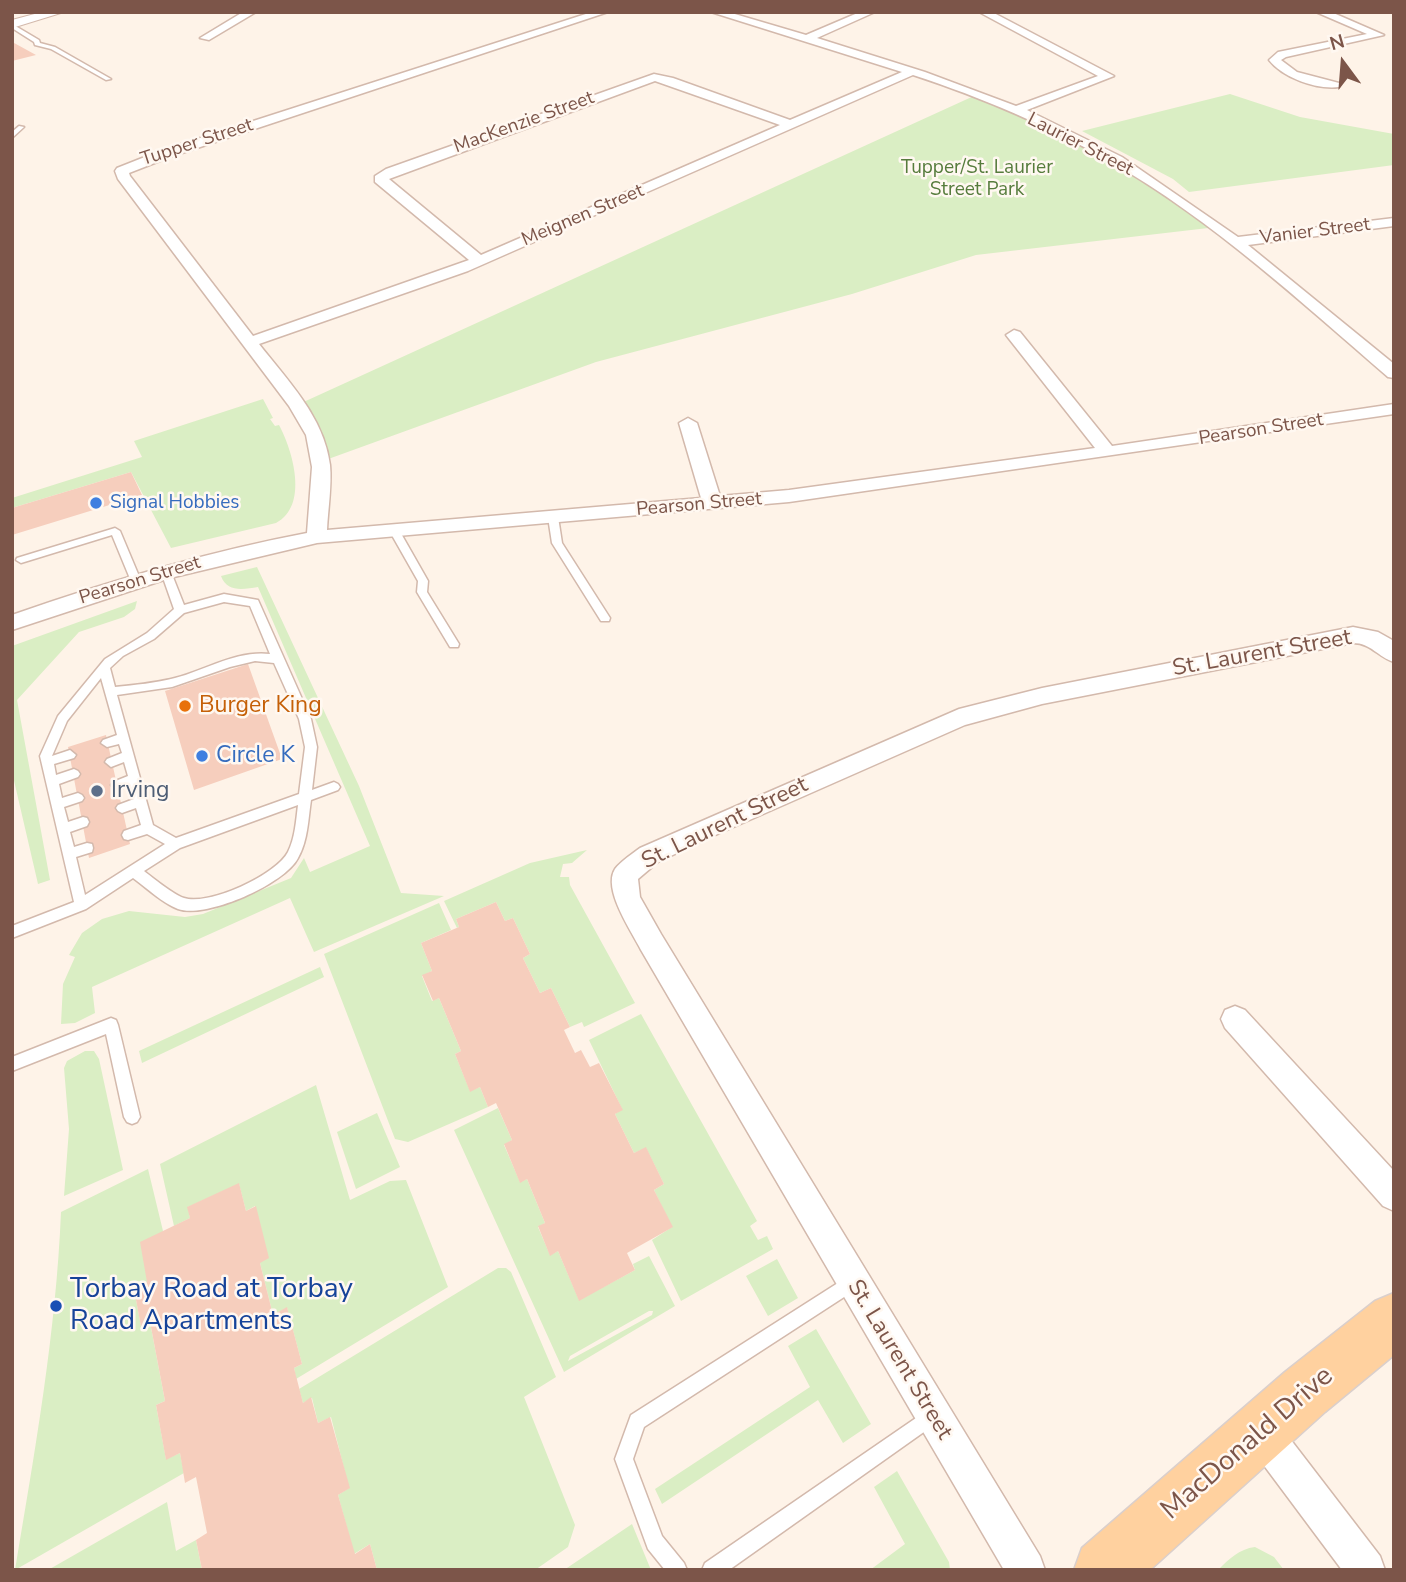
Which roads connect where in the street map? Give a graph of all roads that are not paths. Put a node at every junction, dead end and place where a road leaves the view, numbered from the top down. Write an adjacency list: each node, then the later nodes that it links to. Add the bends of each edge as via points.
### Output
1 (58, 12): 8 (street)
2 (251, 12): 10 (street)
3 (603, 12): 24 (street, Tupper Street, via 122,171)
4 (716, 12): 11 (street, Laurier Street)
5 (870, 12): 11 (street)
6 (984, 12): 16 (street, via 1108,76)
7 (1321, 12): 9 (street)
8 (12, 25): 14 (lane, via 37,44)
9 (1379, 35): 12 (street); 15 (street, via 1282,54 1275,60 1278,67 1294,74)
10 (205, 38)
11 (805, 38): 13 (street, Laurier Street)
12 (1394, 41)
13 (911, 72): 16 (street, Laurier Street); 17 (street, Meignen Street)
14 (108, 79)
15 (1335, 85)
16 (1013, 111): 21 (street, Laurier Street, via 1116,160)
17 (792, 125): 22 (street, Meignen Street); 22 (street, MacKenzie Street, via 669,80 648,78 380,179)
18 (20, 127): 19 (lane)
19 (12, 136)
20 (1394, 222): 21 (street, Vanier Street)
21 (1236, 242): 25 (street, Laurier Street)
22 (480, 261): 24 (street, Meignen Street)
23 (1014, 335): 28 (street)
24 (248, 343): 32 (street, Tupper Street, via 315,435 321,467)
25 (1394, 373)
26 (1394, 409): 28 (street, Pearson Street)
27 (688, 423): 29 (street)
28 (1108, 452): 29 (street, Pearson Street, via 878,486)
29 (713, 504): 30 (street, Pearson Street)
30 (553, 517): 31 (street, Pearson Street); 37 (lane, via 557,543)
31 (394, 530): 32 (street, Pearson Street); 39 (lane, via 424,581 422,592)
32 (317, 537): 34 (street, Pearson Street, via 248,549)
33 (21, 560): 35 (lane, via 115,531)
34 (166, 572): 35 (street, Pearson Street); 36 (lane)
35 (136, 580): 38 (street, Pearson Street)
36 (180, 610): 41 (lane, via 224,598 254,603); 42 (lane)
37 (605, 618)
38 (12, 623)
39 (454, 644)
40 (1394, 654): 74 (street, St. Laurent Street, via 1368,635 1353,635 1042,696 959,718 702,830 649,855 625,875 627,898 650,942)
41 (278, 660): 43 (lane, via 255,657 174,682); 56 (lane, via 309,730)
42 (104, 667): 43 (lane); 48 (lane, via 62,719 48,747)
43 (111, 692): 44 (lane)
44 (123, 738): 45 (lane); 47 (lane)
45 (107, 743)
46 (70, 755): 48 (lane)
47 (128, 756): 49 (lane); 51 (lane)
48 (47, 762): 52 (lane)
49 (111, 762)
50 (74, 774): 52 (lane)
51 (134, 779): 53 (lane); 57 (lane)
52 (52, 781): 58 (lane)
53 (117, 785)
54 (334, 787): 56 (lane)
55 (78, 798): 58 (lane)
56 (305, 798): 64 (lane); 67 (lane, via 300,838 285,867 217,902 181,904)
57 (140, 802): 59 (lane); 61 (lane)
58 (57, 804): 62 (lane)
59 (122, 808)
60 (83, 822): 62 (lane)
61 (148, 828): 63 (lane); 64 (lane)
62 (63, 829): 66 (lane)
63 (128, 835)
64 (175, 844): 67 (lane)
65 (87, 848): 66 (lane)
66 (69, 854): 68 (lane)
67 (133, 871): 68 (lane)
68 (80, 905): 69 (lane)
69 (12, 932)
70 (1235, 1019): 73 (street)
71 (12, 1064): 72 (lane, via 111,1025)
72 (132, 1117)
73 (1394, 1195)
74 (852, 1281): 76 (street, St. Laurent Street); 78 (lane, via 637,1421 624,1459 655,1542)
75 (1394, 1320): 77 (main road, MacDonald Drive)
76 (932, 1416): 79 (lane); 80 (street, St. Laurent Street)
77 (1261, 1431): 81 (main road, MacDonald Drive); 82 (street)
78 (677, 1570)
79 (712, 1570)
80 (1026, 1570)
81 (1104, 1570)
82 (1366, 1570)

